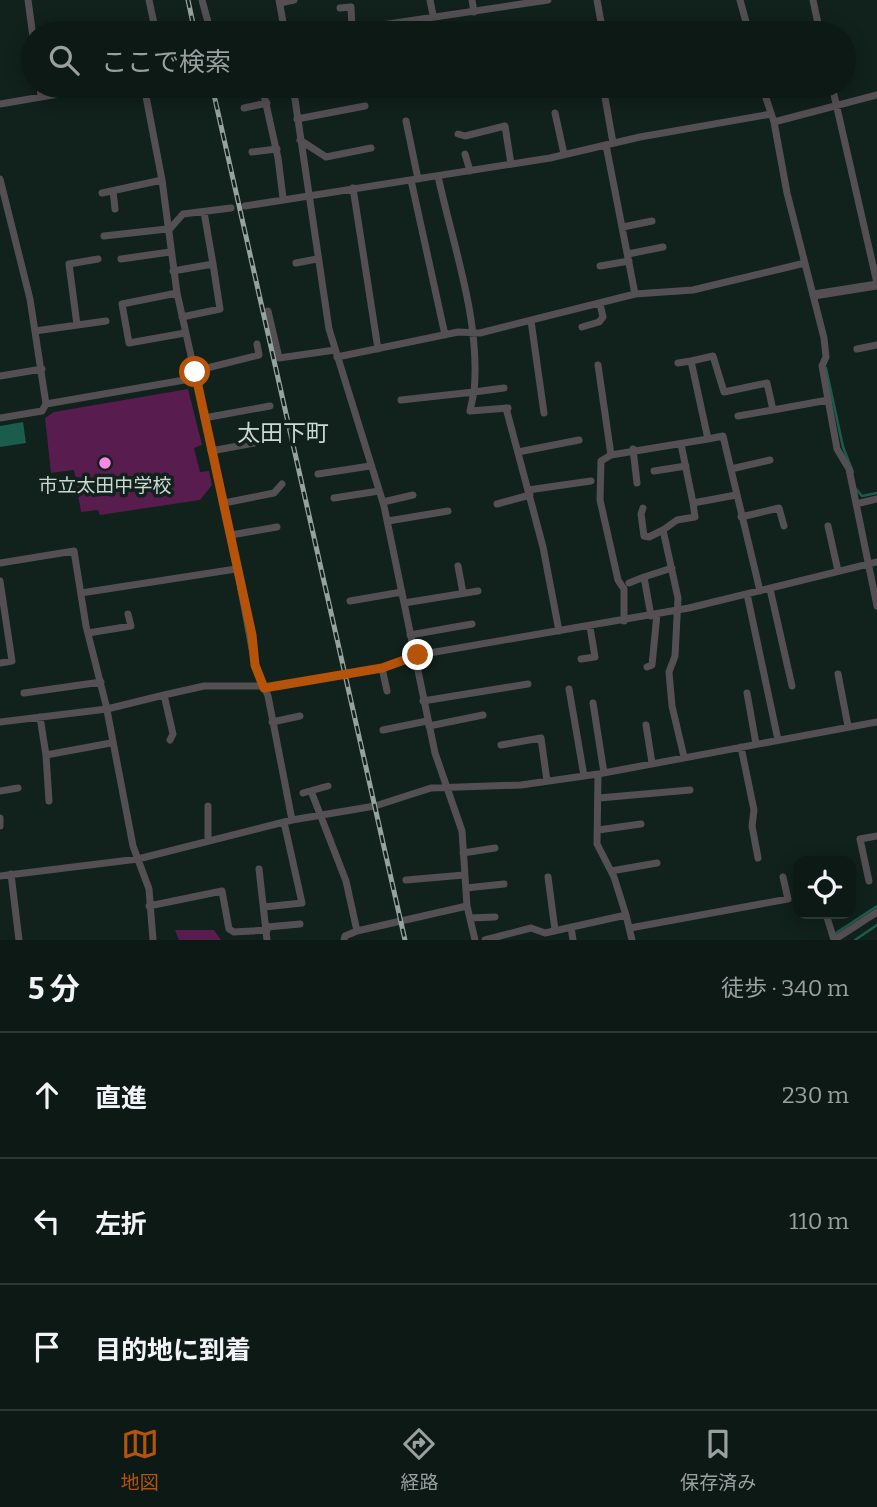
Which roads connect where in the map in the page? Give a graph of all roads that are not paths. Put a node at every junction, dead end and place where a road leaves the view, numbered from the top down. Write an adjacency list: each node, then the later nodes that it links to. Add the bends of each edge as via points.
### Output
1 (28, 0): 15 (street)
2 (149, 0): 16 (street)
3 (202, 0): 17 (street)
4 (294, 0): 11 (street)
5 (430, 0): 14 (street)
6 (472, 0): 13 (street)
7 (548, 0): 13 (street)
8 (597, 0): 21 (street)
9 (740, 0): 22 (street)
10 (813, 0): 23 (street)
11 (280, 2): 18 (street)
12 (340, 8): 19 (street, via 351,7)
13 (474, 12): 14 (street)
14 (433, 15): 20 (street)
15 (31, 21)
16 (153, 21)
17 (208, 21)
18 (283, 21)
19 (352, 21)
20 (406, 21)
21 (601, 21)
22 (745, 21)
23 (817, 21)
24 (877, 95): 35 (street)
25 (35, 98): 33 (street)
26 (146, 98): 54 (street)
27 (266, 98): 32 (street)
28 (294, 98): 39 (street)
29 (604, 98): 43 (street)
30 (766, 98): 38 (street)
31 (834, 98): 35 (street)
32 (267, 103): 36 (street); 45 (street)
33 (0, 104)
34 (365, 106): 39 (street)
35 (836, 106): 38 (street); 79 (street)
36 (244, 108)
37 (555, 113): 48 (street)
38 (773, 118): 43 (street); 75 (street)
39 (297, 119): 42 (street)
40 (406, 121): 53 (street)
41 (458, 134): 49 (street, via 505,126)
42 (300, 140): 44 (street, via 326,157); 58 (street)
43 (610, 144): 48 (street); 65 (street)
44 (371, 148)
45 (276, 149): 46 (street); 59 (street)
46 (252, 152)
47 (465, 154): 50 (street)
48 (564, 155): 49 (street)
49 (511, 164): 50 (street)
50 (470, 171): 51 (street)
51 (438, 176): 53 (street); 91 (street)
52 (0, 179): 90 (street)
53 (415, 179): 55 (street); 93 (street)
54 (162, 180): 56 (street); 66 (street)
55 (353, 188): 58 (street); 96 (street)
56 (113, 191): 57 (street); 62 (street)
57 (102, 193)
58 (307, 195): 59 (street); 73 (street)
59 (283, 198): 60 (street)
60 (246, 206)
61 (231, 208): 63 (street)
62 (116, 209)
63 (204, 212): 66 (street, via 183,214); 76 (street)
64 (652, 221): 65 (street)
65 (623, 227): 70 (street)
66 (167, 230): 67 (street); 69 (street)
67 (104, 236)
68 (663, 247): 70 (street)
69 (170, 252): 72 (street); 78 (street)
70 (628, 257): 77 (street); 81 (street)
71 (98, 259): 88 (street, via 69,264)
72 (121, 259)
73 (317, 259): 74 (street); 98 (street)
74 (296, 263)
75 (805, 263): 81 (street, via 693,290); 82 (street)
76 (213, 264): 78 (street); 85 (street, via 220,309)
77 (600, 266)
78 (173, 271): 80 (street)
79 (877, 284): 82 (street)
80 (177, 293): 85 (street); 92 (street, via 122,304 129,343)
81 (635, 294): 83 (street)
82 (814, 295): 108 (street, via 824,338 822,366)
83 (600, 304): 87 (street); 89 (street, via 603,317)
84 (268, 311): 98 (street, via 279,358)
85 (182, 317): 92 (street)
86 (106, 321): 88 (street)
87 (531, 321): 91 (street); 112 (street)
88 (77, 325): 90 (street)
89 (582, 327)
90 (35, 331): 102 (street)
91 (473, 332): 93 (street); 106 (street, via 477,360)
92 (185, 333): 103 (street)
93 (445, 335): 96 (street)
94 (257, 344): 103 (street, via 259,355)
95 (877, 345): 97 (street)
96 (378, 349): 98 (street)
97 (857, 349)
98 (336, 354): 125 (street)
99 (691, 361): 100 (street); 111 (street, via 713,356 724,391 767,383); 116 (street)
100 (678, 363)
101 (598, 365): 123 (street)
102 (42, 369): 104 (street); 109 (street)
103 (195, 375): 109 (street); 115 (street)
104 (0, 376)
105 (504, 388): 106 (street)
106 (474, 392): 107 (street); 122 (street, via 470,411 507,408)
107 (401, 400)
108 (828, 400): 111 (street); 143 (street, via 837,449 849,469)
109 (47, 404): 114 (street, via 42,411)
110 (270, 406): 115 (street)
111 (773, 410): 113 (street)
112 (544, 412)
113 (738, 416)
114 (0, 418)
115 (204, 418): 121 (street)
116 (708, 439): 119 (street); 127 (street, via 723,436)
117 (270, 440): 121 (street)
118 (579, 440): 122 (street)
119 (681, 444): 120 (street); 126 (street)
120 (633, 449): 123 (street); 131 (street)
121 (211, 451): 140 (street)
122 (518, 452): 134 (street)
123 (611, 455): 175 (street, via 601,461 600,500 624,589)
124 (770, 460): 127 (street)
125 (370, 466): 129 (street); 133 (street)
126 (686, 466): 128 (street); 141 (street)
127 (731, 469): 136 (street)
128 (654, 471)
129 (318, 474)
130 (591, 481): 134 (street)
131 (637, 483)
132 (282, 484): 140 (street, via 274,493)
133 (379, 491): 137 (street); 139 (street)
134 (529, 492): 142 (street); 178 (street)
135 (413, 495): 139 (street)
136 (736, 495): 141 (street); 146 (street)
137 (334, 498)
138 (877, 499): 143 (street)
139 (383, 502): 147 (street)
140 (224, 503): 152 (street)
141 (694, 503): 151 (street, via 695,517 677,520)
142 (497, 504)
143 (856, 504): 154 (street)
144 (643, 508): 151 (street, via 644,536)
145 (449, 511): 147 (street)
146 (741, 517): 148 (street, via 779,508); 164 (street)
147 (388, 521): 165 (street)
148 (784, 526)
149 (828, 526): 158 (street)
150 (277, 527): 152 (street)
151 (663, 530): 156 (street)
152 (231, 535): 157 (street)
153 (0, 563): 166 (street, via 74,551)
154 (873, 563): 158 (street); 171 (street)
155 (458, 566): 167 (street)
156 (672, 568): 159 (street); 172 (street)
157 (236, 569): 166 (street); 190 (street, via 255,665)
158 (838, 571): 162 (street)
159 (643, 577): 161 (street); 174 (street)
160 (0, 581): 183 (street, via 12,661)
161 (629, 583)
162 (770, 589): 164 (street); 189 (street)
163 (478, 591): 167 (street)
164 (760, 591): 168 (street)
165 (402, 592): 169 (street); 170 (street)
166 (81, 593): 179 (street)
167 (463, 593): 170 (street)
168 (747, 594): 172 (street); 210 (street)
169 (350, 601)
170 (404, 603): 180 (street)
171 (877, 606)
172 (678, 610): 174 (street); 216 (street, via 675,656 669,673)
173 (128, 614): 179 (street, via 131,626)
174 (654, 615): 175 (street); 184 (street, via 652,665)
175 (624, 621): 177 (street)
176 (472, 624): 180 (street)
177 (590, 627): 178 (street); 182 (street, via 596,657)
178 (559, 631): 181 (street)
179 (88, 633): 187 (street)
180 (410, 635): 181 (street)
181 (413, 658): 185 (street); 196 (street)
182 (581, 659)
183 (0, 663)
184 (647, 667)
185 (382, 668): 190 (street); 192 (street)
186 (838, 674): 207 (street)
187 (101, 682): 194 (street); 198 (street)
188 (528, 684): 196 (street)
189 (792, 686)
190 (264, 687): 195 (street, via 204,686); 203 (street)
191 (569, 689): 219 (street)
192 (387, 691)
193 (747, 693): 212 (street)
194 (24, 694)
195 (164, 695): 198 (street); 209 (street, via 173,734)
196 (423, 701): 205 (street)
197 (593, 703): 218 (street)
198 (107, 709): 201 (street); 211 (street)
199 (483, 715): 205 (street)
200 (300, 716): 203 (street)
201 (40, 717): 202 (street); 215 (street)
202 (0, 722)
203 (272, 722): 233 (street)
204 (877, 722): 207 (street)
205 (428, 723): 208 (street); 222 (street)
206 (646, 724): 217 (street)
207 (849, 726): 210 (street)
208 (383, 730)
209 (170, 740)
210 (778, 740): 212 (street)
211 (111, 744): 215 (street); 242 (street)
212 (756, 744): 214 (street)
213 (501, 745): 220 (street, via 541,738)
214 (741, 747): 216 (street); 241 (street)
215 (46, 755): 229 (street)
216 (684, 757): 217 (street)
217 (652, 763): 218 (street)
218 (601, 774): 219 (street); 228 (street)
219 (584, 776): 220 (street)
220 (547, 781): 222 (street)
221 (328, 786): 226 (street)
222 (447, 787): 231 (street); 240 (street, via 462,831)
223 (18, 788): 225 (street)
224 (690, 790): 228 (street)
225 (0, 791)
226 (312, 791): 227 (street); 231 (street)
227 (303, 793)
228 (600, 798): 236 (street)
229 (48, 801)
230 (208, 806): 238 (street)
231 (320, 815): 233 (street); 268 (street, via 346,881)
232 (0, 818): 235 (street)
233 (288, 821): 238 (street); 257 (street, via 302,903)
234 (641, 824): 236 (street)
235 (0, 826)
236 (598, 830): 245 (street, via 597,844)
237 (877, 836): 252 (street, via 860,839)
238 (208, 841): 242 (street)
239 (495, 848): 240 (street)
240 (463, 853): 247 (street)
241 (758, 858)
242 (138, 859): 246 (street); 255 (street, via 149,889)
243 (657, 863): 245 (street)
244 (259, 869): 257 (street)
245 (611, 871): 259 (street)
246 (11, 874): 248 (street); 269 (street)
247 (464, 875): 251 (street); 254 (street)
248 (0, 876)
249 (548, 877): 267 (street)
250 (783, 877): 265 (street, via 788,899)
251 (406, 880)
252 (869, 881)
253 (504, 884): 254 (street)
254 (466, 888): 256 (street)
255 (149, 906): 266 (street, via 222,891 229,929); 270 (street)
256 (467, 906): 261 (street); 268 (street)
257 (264, 907): 266 (street)
258 (877, 912): 277 (street)
259 (626, 915): 264 (street); 265 (street)
260 (495, 917): 261 (street)
261 (470, 918): 273 (street)
262 (828, 919): 277 (street)
263 (300, 924): 266 (street)
264 (571, 927): 267 (street); 275 (street)
265 (630, 928): 276 (street)
266 (267, 929): 271 (street)
267 (555, 930): 274 (street, via 545,933 531,928)
268 (357, 931): 272 (street)
269 (19, 940)
270 (153, 940)
271 (267, 940)
272 (344, 940)
273 (475, 940)
274 (485, 940)
275 (573, 940)
276 (632, 940)
277 (834, 940)

